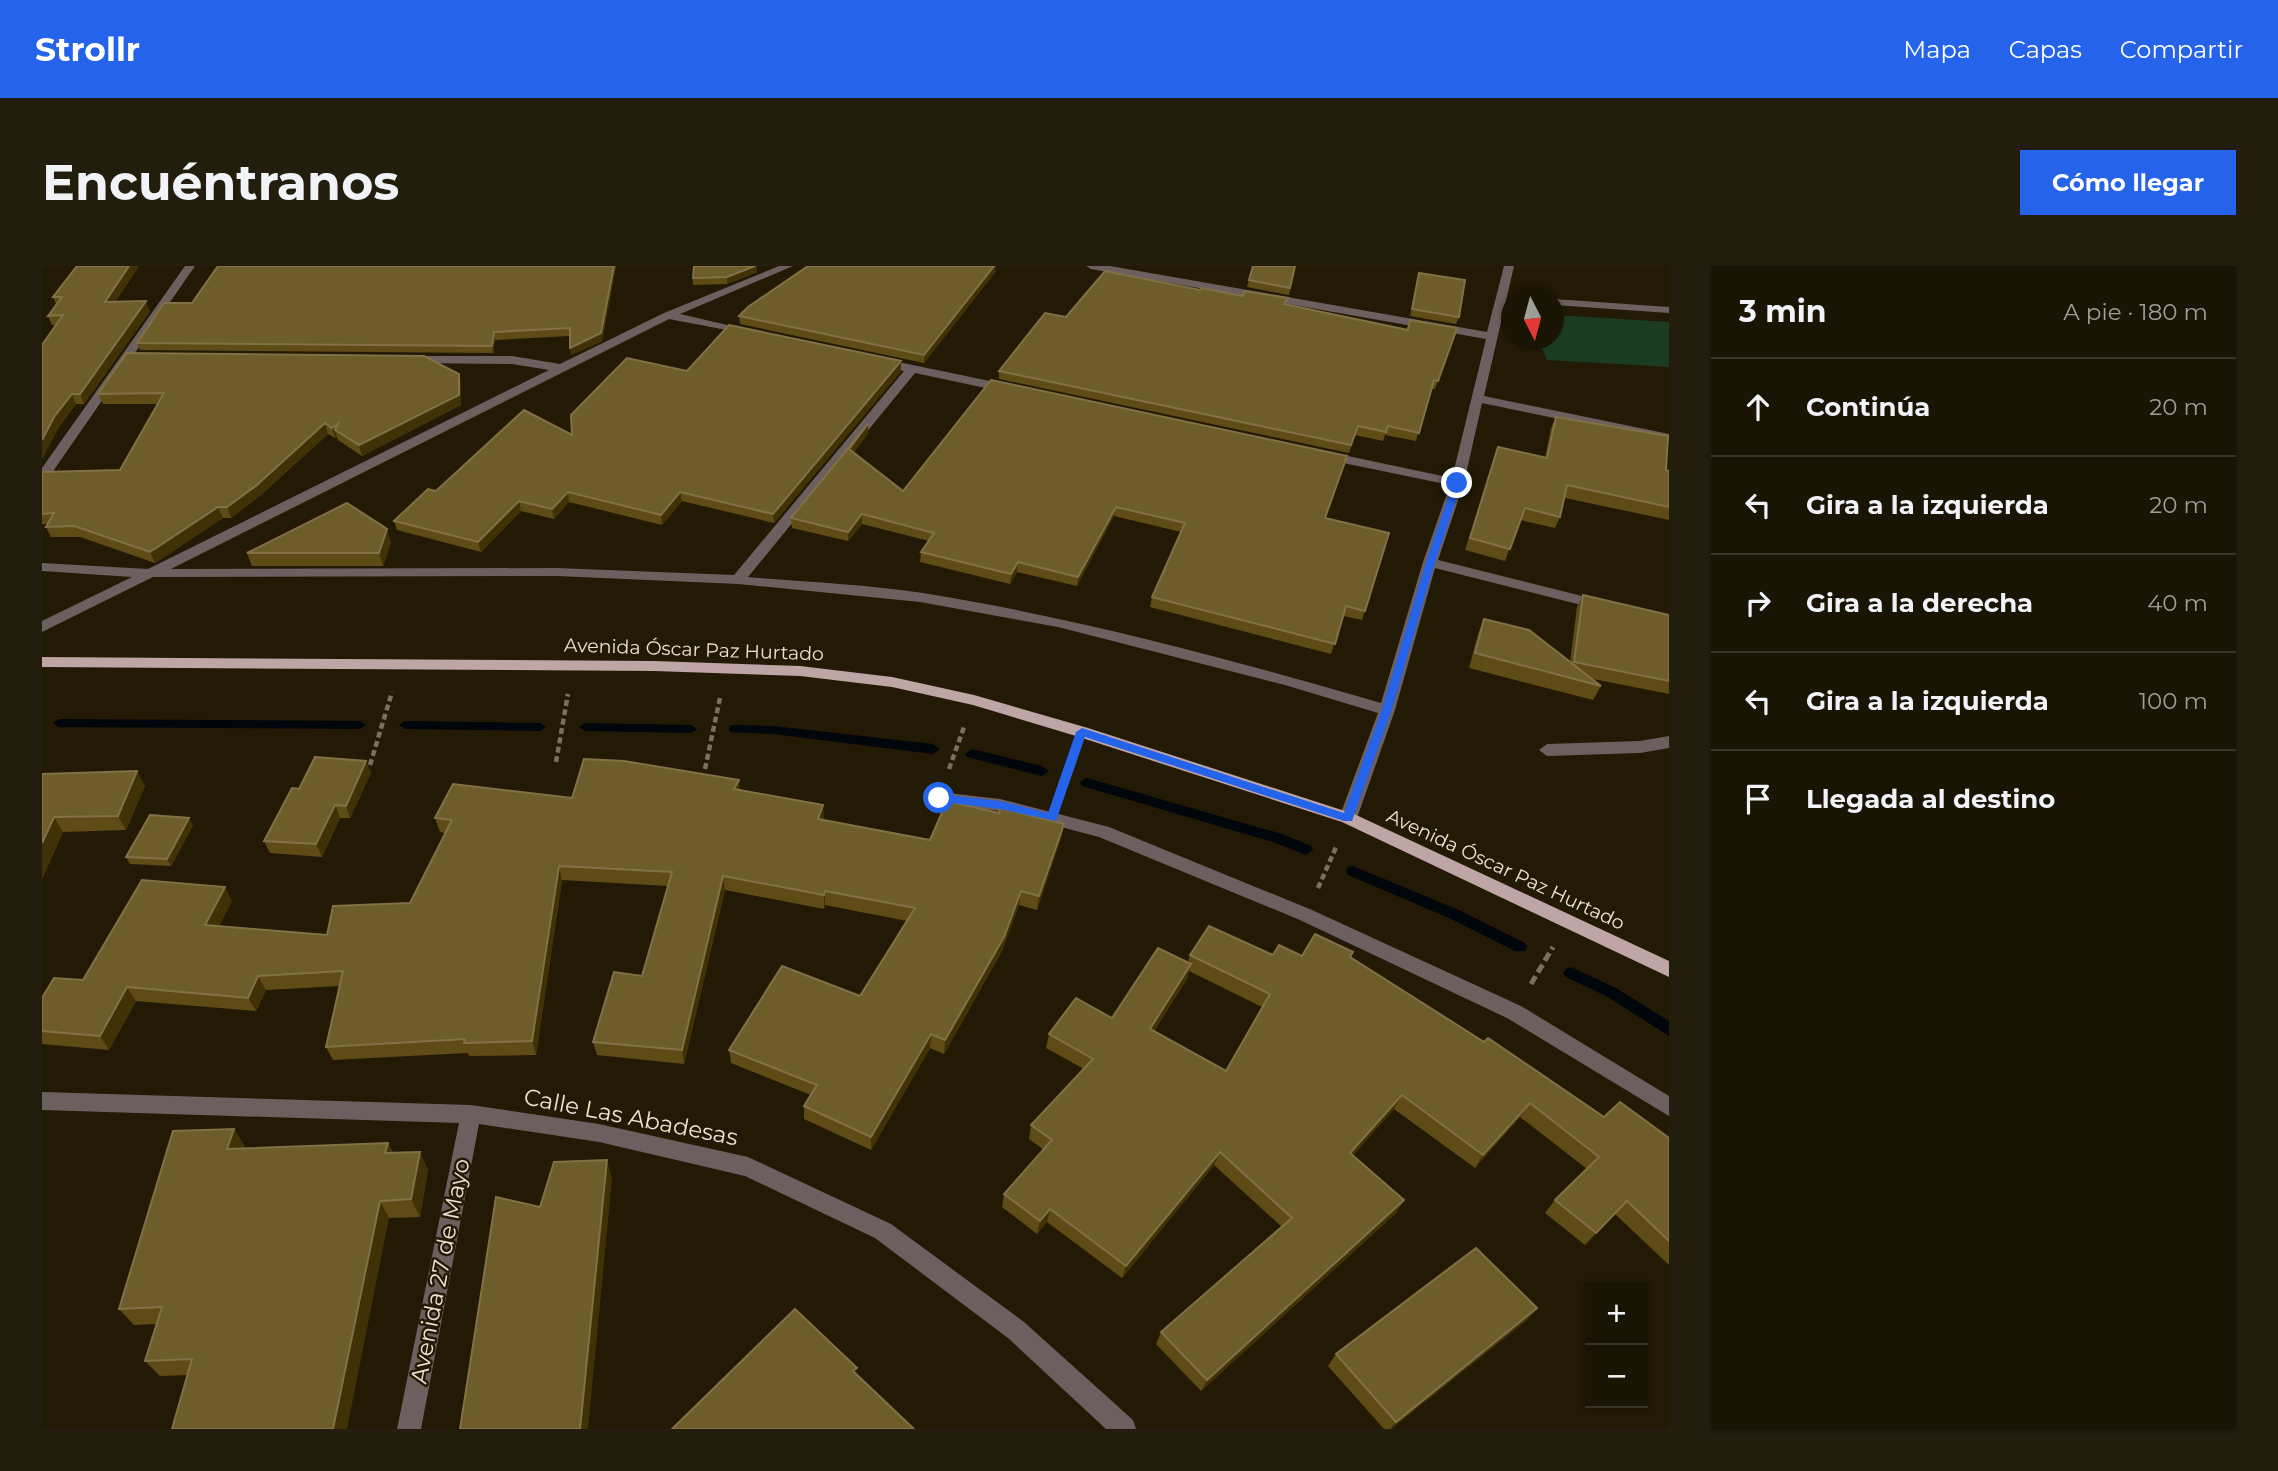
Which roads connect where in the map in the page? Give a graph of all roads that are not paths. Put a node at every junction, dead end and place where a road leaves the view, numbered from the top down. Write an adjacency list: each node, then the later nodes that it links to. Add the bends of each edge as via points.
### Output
1 (190, 266): 12 (street)
2 (788, 266): 9 (street)
3 (1091, 266): 11 (street)
4 (1509, 266): 5 (street)
5 (1507, 287)
6 (1564, 303): 7 (street)
7 (1669, 310)
8 (1501, 311): 11 (street)
9 (668, 316): 10 (street); 16 (street)
10 (763, 336)
11 (1491, 336): 19 (street)
12 (125, 356): 13 (street); 22 (street)
13 (139, 356)
14 (387, 359): 16 (street, via 512,360)
15 (871, 360): 17 (street)
16 (561, 368): 26 (street)
17 (912, 369): 18 (street); 27 (street)
18 (1021, 392)
19 (1479, 399): 20 (street); 23 (street)
20 (1669, 438)
21 (1307, 452): 23 (street)
22 (42, 477)
23 (1457, 483): 24 (street)
24 (1430, 562): 28 (street); 31 (street)
25 (42, 567): 26 (street)
26 (146, 573): 27 (street, via 557,572); 29 (street)
27 (738, 580): 31 (street, via 920,597 1058,622)
28 (1616, 608)
29 (42, 627)
30 (42, 662): 35 (main road, Avenida Óscar Paz Hurtado, via 800,671 892,682 974,700)
31 (1387, 709): 35 (street)
32 (1669, 743): 33 (street)
33 (1547, 750)
34 (939, 798): 38 (street, via 1000,805 1103,832 1306,915 1514,1012)
35 (1348, 818): 36 (main road, Avenida Óscar Paz Hurtado)
36 (1669, 969)
37 (42, 1101): 39 (street, Calle Las Abadesas)
38 (1669, 1107)
39 (471, 1114): 40 (street, Avenida 27 de Mayo); 41 (street, Calle Las Abadesas, via 599,1133 748,1167 883,1231 1016,1330)
40 (409, 1429)
41 (1124, 1429)

